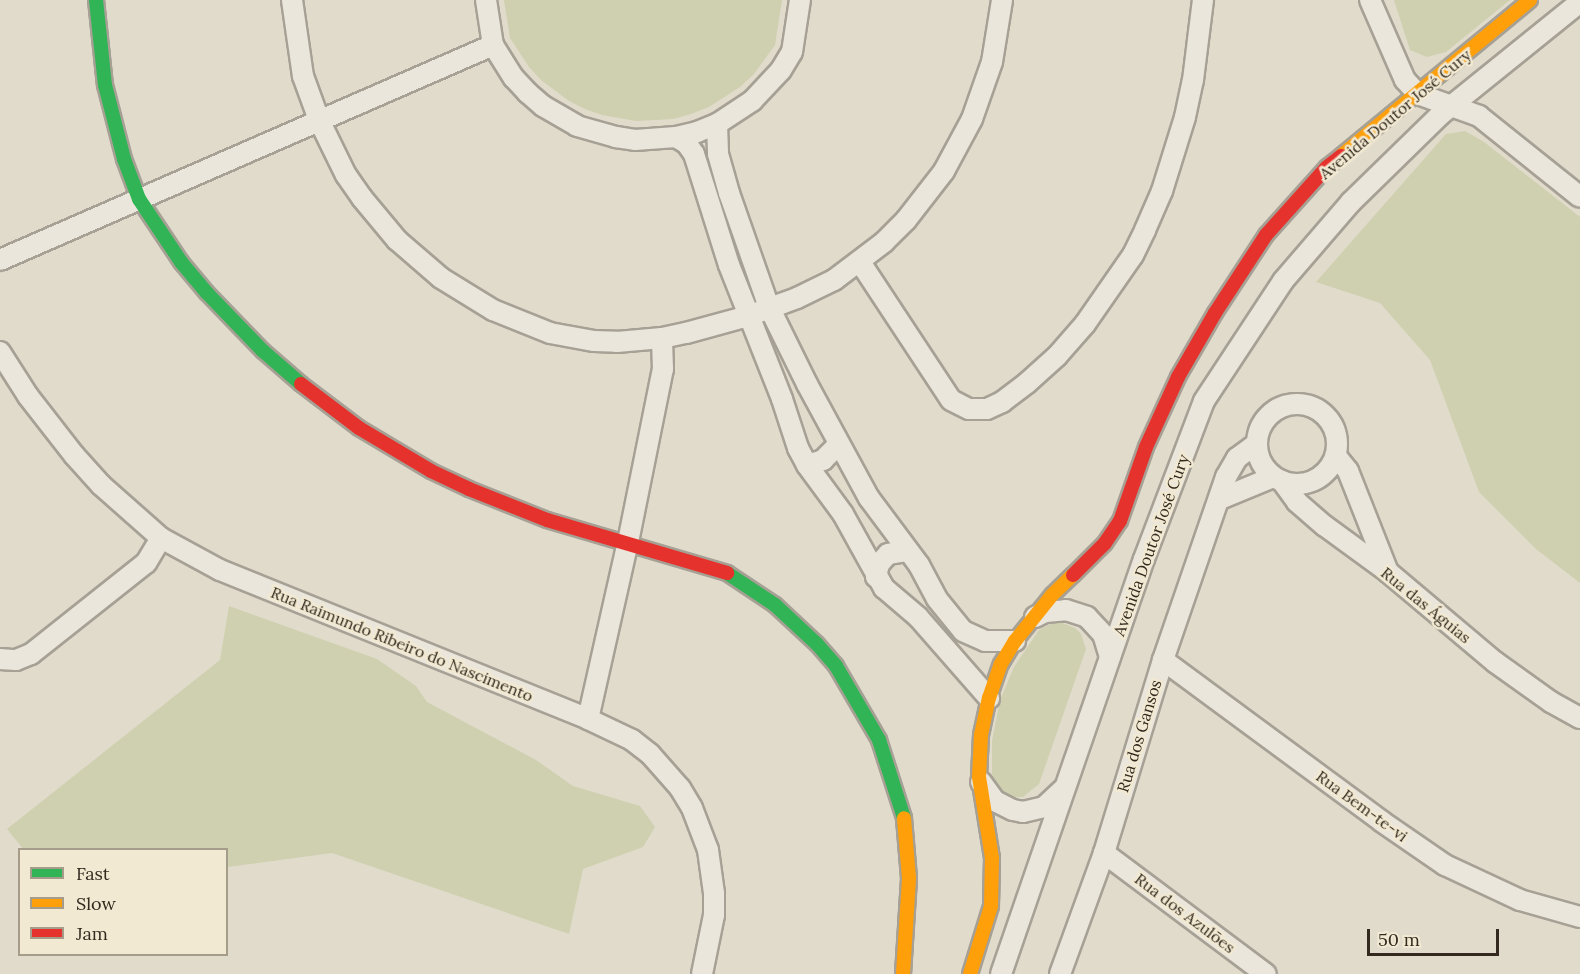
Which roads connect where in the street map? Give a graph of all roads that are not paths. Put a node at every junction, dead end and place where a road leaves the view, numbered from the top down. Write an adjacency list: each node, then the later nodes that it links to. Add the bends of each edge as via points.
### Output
1 (96, 0): 17 (street, via 105,85)
2 (292, 0): 13 (street, via 303,76)
3 (486, 0): 10 (street)
4 (800, 0): 14 (street, via 792,52 781,70 752,101)
5 (1002, 0): 19 (street, via 992,62 959,146 906,220)
6 (1203, 0): 19 (street, via 1185,117 1145,230 1133,255 1085,324 1019,390 987,409 969,409 951,400)
7 (1370, 0): 11 (street, via 1405,80)
8 (1530, 0): 11 (street, Avenida Doutor José Cury)
9 (1580, 2): 12 (street, Avenida Doutor José Cury)
10 (493, 45): 13 (street); 15 (street, via 528,93 578,126 635,140)
11 (1418, 94): 12 (street); 35 (street, Avenida Doutor José Cury, via 1327,167 1266,235 1178,377 1146,447 1120,521 1105,543)
12 (1453, 105): 16 (street, via 1498,129); 37 (street, Avenida Doutor José Cury, via 1351,202 1283,281 1204,401)
13 (319, 120): 17 (street); 22 (street, via 346,175 379,220 417,259 466,296 521,323 561,336 617,342)
14 (717, 124): 15 (street); 20 (street, via 718,154 729,193)
15 (676, 137): 21 (street, via 693,154)
16 (1580, 197)
17 (139, 199): 18 (street); 31 (street, via 181,262 234,323 293,378 359,428 431,471 498,502)
18 (0, 260)
19 (860, 262): 20 (street, via 834,280)
20 (769, 307): 21 (street); 25 (street)
21 (748, 316): 22 (street); 27 (street)
22 (662, 338): 31 (street, via 663,369)
23 (0, 352): 30 (street, Rua Raimundo Ribeiro do Nascimento, via 74,455 123,506)
24 (1256, 444): 26 (street, via 1261,426 1273,411 1284,405 1303,404 1329,419 1335,431); 28 (street, via 1264,468); 29 (street, Rua dos Gansos, via 1237,458)
25 (838, 445): 27 (street, via 823,460); 32 (street, via 869,498)
26 (1336, 456): 28 (street, via 1330,468 1308,483); 33 (street, via 1348,471)
27 (807, 465): 34 (street, via 843,514)
28 (1277, 479): 29 (street); 33 (street, Rua das Águias, via 1325,526)
29 (1220, 499): 39 (street, Rua dos Gansos)
30 (161, 538): 38 (street, via 146,563 31,654 16,660); 42 (street, Rua Raimundo Ribeiro do Nascimento, via 220,570)
31 (628, 542): 42 (street); 48 (street, via 727,573 752,588 810,638 852,690 883,748 904,819 909,889)
32 (908, 551): 34 (street, via 888,554 879,564); 36 (street, via 937,599 963,631 985,641)
33 (1388, 572): 41 (street, Rua das Águias, via 1525,685)
34 (876, 577): 40 (street, via 923,622)
35 (1035, 617): 36 (street, Avenida Doutor José Cury); 37 (street, via 1066,610 1087,617 1103,634)
36 (1015, 641): 40 (street, Avenida Doutor José Cury, via 1001,664)
37 (1110, 657): 44 (street, Avenida Doutor José Cury)
38 (0, 659)
39 (1163, 660): 45 (street, Rua dos Gansos); 46 (street, Rua Bem-te-vi, via 1445,865 1520,900)
40 (989, 698): 43 (street, Avenida Doutor José Cury, via 981,735)
41 (1580, 718)
42 (588, 719): 47 (street, Rua Raimundo Ribeiro do Nascimento, via 650,754 680,788 701,828 713,871 714,893 711,936)
43 (979, 777): 44 (street, via 995,801 1023,812 1053,801); 49 (street, Avenida Doutor José Cury, via 992,858 991,906)
44 (1066, 785): 50 (street, Avenida Doutor José Cury)
45 (1104, 853): 51 (street, Rua dos Gansos); 52 (street, Rua dos Azulões)
46 (1580, 917)
47 (702, 974)
48 (903, 974)
49 (970, 974)
50 (1001, 974)
51 (1060, 974)
52 (1266, 974)

